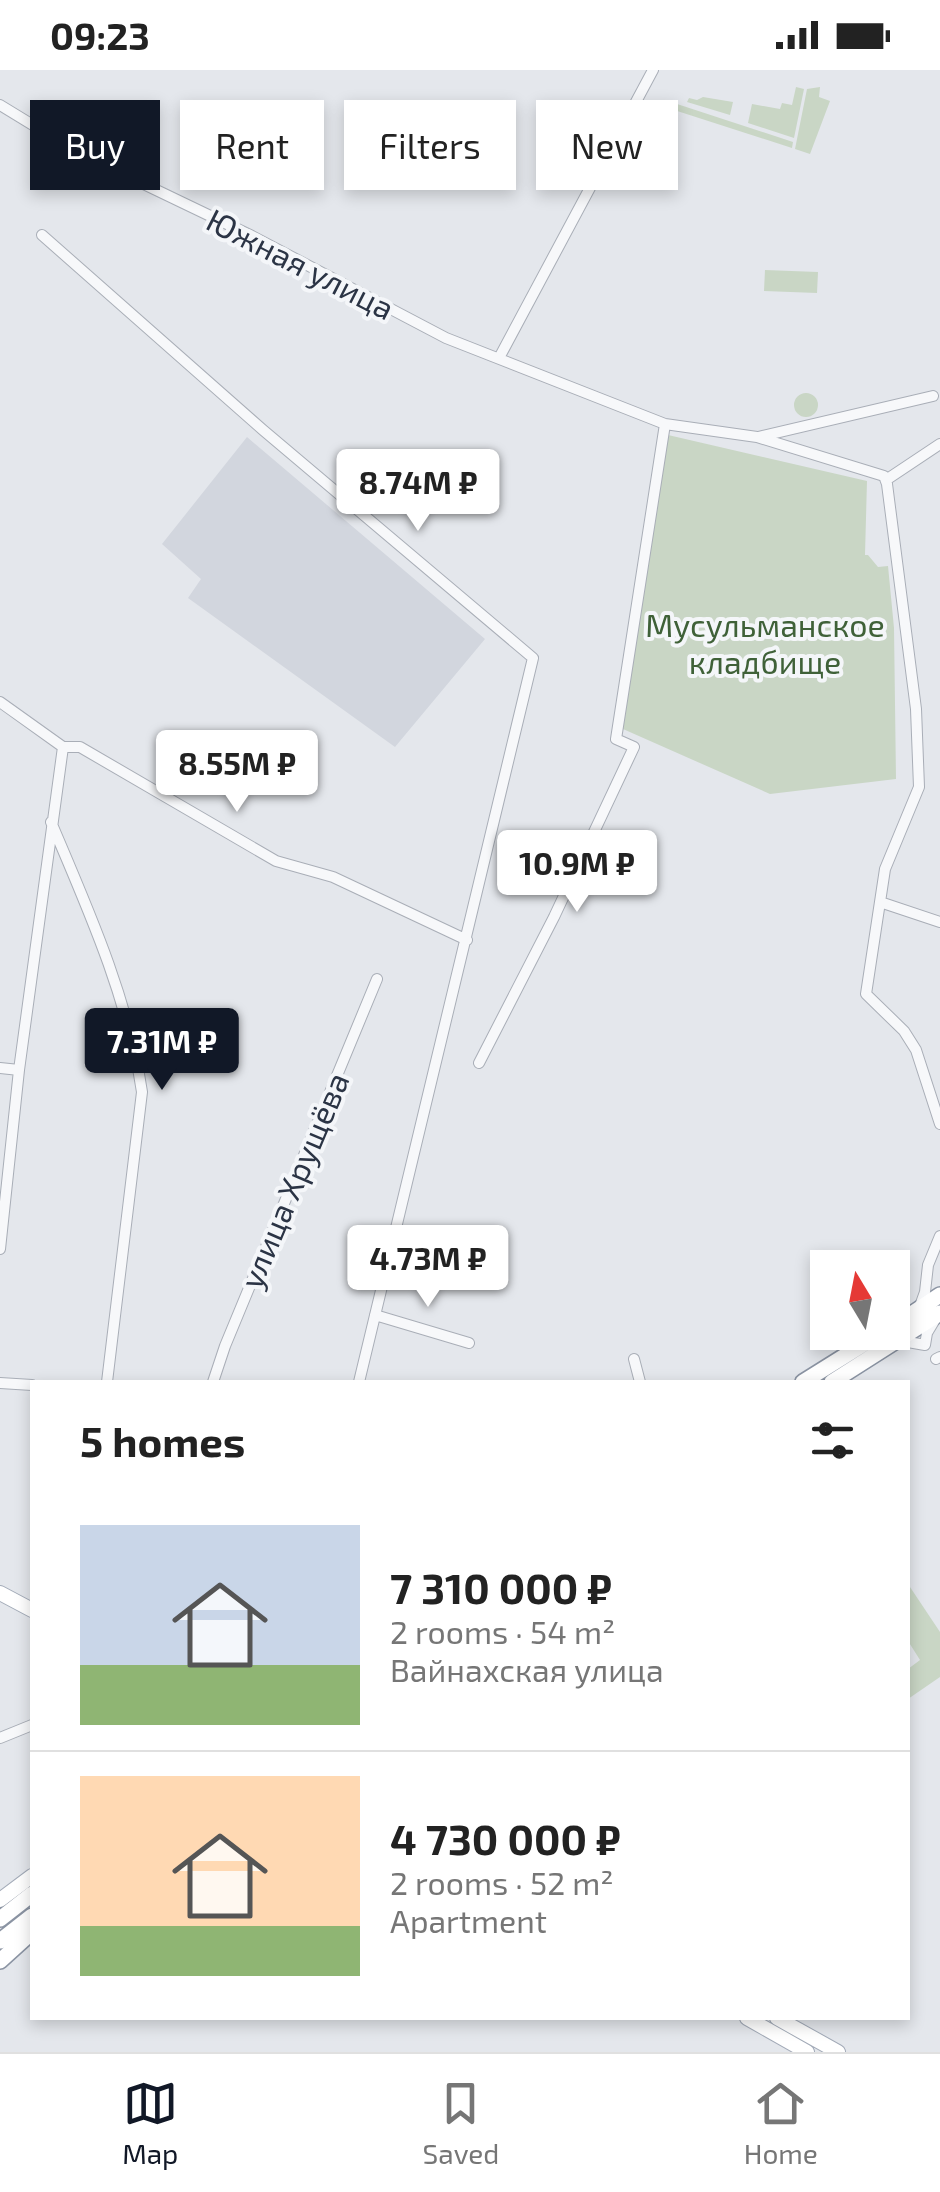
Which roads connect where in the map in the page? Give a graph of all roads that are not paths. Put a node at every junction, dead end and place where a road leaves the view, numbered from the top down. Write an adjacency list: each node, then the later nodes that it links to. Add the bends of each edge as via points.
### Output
1 (635, 70): 2 (street)
2 (651, 74): 5 (street)
3 (0, 105): 5 (street, Южная улица, via 78,152 446,338)
4 (42, 235): 16 (street, via 534,658)
5 (499, 358): 7 (street, Южная улица)
6 (934, 396): 8 (street)
7 (665, 424): 8 (street, Южная улица); 18 (street, via 616,739 634,747)
8 (757, 437): 10 (street)
9 (940, 444): 10 (street)
10 (886, 480): 14 (street, via 916,709 919,787 885,869)
11 (0, 702): 12 (street)
12 (62, 747): 13 (street); 16 (street, via 80,747 276,861 333,877)
13 (51, 822): 20 (street); 35 (street, via 98,934 142,1092)
14 (880, 902): 15 (street); 21 (street, via 866,994 916,1050)
15 (940, 922)
16 (467, 940): 28 (street)
17 (377, 979): 36 (street, улица Хрущёва)
18 (479, 1063)
19 (0, 1068): 20 (street)
20 (19, 1070): 23 (street)
21 (940, 1124)
22 (940, 1236): 24 (street)
23 (0, 1248)
24 (926, 1281): 25 (street); 26 (street)
25 (940, 1293): 26 (highway)
26 (919, 1310): 29 (highway)
27 (940, 1313): 30 (highway)
28 (376, 1315): 31 (street); 37 (street)
29 (910, 1316)
30 (910, 1328)
31 (470, 1343)
32 (865, 1350): 39 (highway)
33 (872, 1350): 40 (highway)
34 (634, 1359): 38 (street)
35 (107, 1380)
36 (214, 1380)
37 (359, 1380)
38 (639, 1380)
39 (807, 1380)
40 (835, 1380)
41 (0, 1384): 42 (street)
42 (30, 1385)
43 (0, 1593): 44 (main road)
44 (30, 1609)
45 (30, 1727): 46 (street)
46 (0, 1738)
47 (30, 1878): 49 (main road)
48 (30, 1896): 51 (highway)
49 (0, 1900)
50 (30, 1918): 53 (highway)
51 (0, 1919)
52 (30, 1934): 54 (highway)
53 (0, 1941)
54 (0, 1959)
55 (751, 2020): 57 (main road)
56 (781, 2020): 58 (main road)
57 (807, 2052)
58 (838, 2052)

